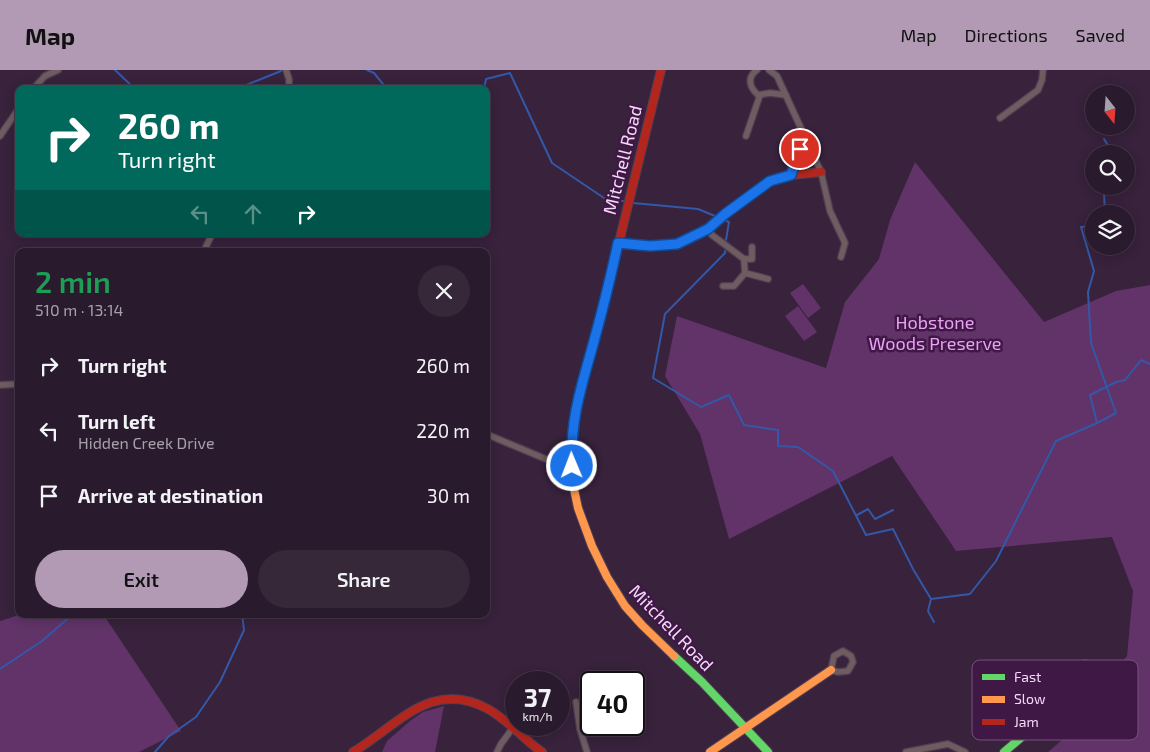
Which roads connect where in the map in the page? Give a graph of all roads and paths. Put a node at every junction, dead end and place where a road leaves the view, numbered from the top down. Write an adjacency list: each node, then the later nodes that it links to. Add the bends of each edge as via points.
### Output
1 (58, 70): 7 (street, via 45,76)
2 (286, 70): 8 (street)
3 (660, 70): 19 (street, Mitchell Road)
4 (757, 70): 9 (street, via 750,77 750,83 754,92)
5 (769, 70): 10 (street, via 777,76)
6 (1043, 70): 12 (street, via 1038,90)
7 (37, 85)
8 (289, 85)
9 (760, 95): 10 (street); 14 (street)
10 (786, 95): 15 (street)
11 (15, 114): 13 (street)
12 (1000, 118)
13 (0, 136)
14 (746, 136)
15 (804, 136): 16 (street); 17 (street)
16 (821, 172): 17 (street); 21 (street, via 830,211 845,243)
17 (791, 175): 18 (street, via 770,181)
18 (708, 229): 19 (street, via 677,244); 22 (street)
19 (618, 243): 29 (street, Mitchell Road, via 578,397)
20 (752, 247): 22 (street, via 752,259)
21 (841, 256)
22 (744, 259): 23 (street)
23 (745, 273): 24 (street); 25 (street, via 734,286)
24 (768, 279)
25 (722, 286)
26 (0, 384): 27 (street)
27 (15, 384)
28 (490, 436): 29 (street)
29 (572, 470): 33 (street, Mitchell Road, via 582,520 617,595 642,625)
30 (832, 670): 33 (street)
31 (576, 702): 40 (street)
32 (505, 723): 37 (street, via 476,703 443,699 413,709)
33 (746, 727): 41 (street); 42 (street, Mitchell Road)
34 (507, 736): 38 (street)
35 (521, 736): 39 (street)
36 (1018, 740): 45 (street)
37 (353, 752)
38 (497, 752)
39 (542, 752)
40 (587, 752)
41 (710, 752)
42 (768, 752)
43 (906, 752): 44 (street, via 948,744)
44 (965, 752)
45 (1004, 752)

